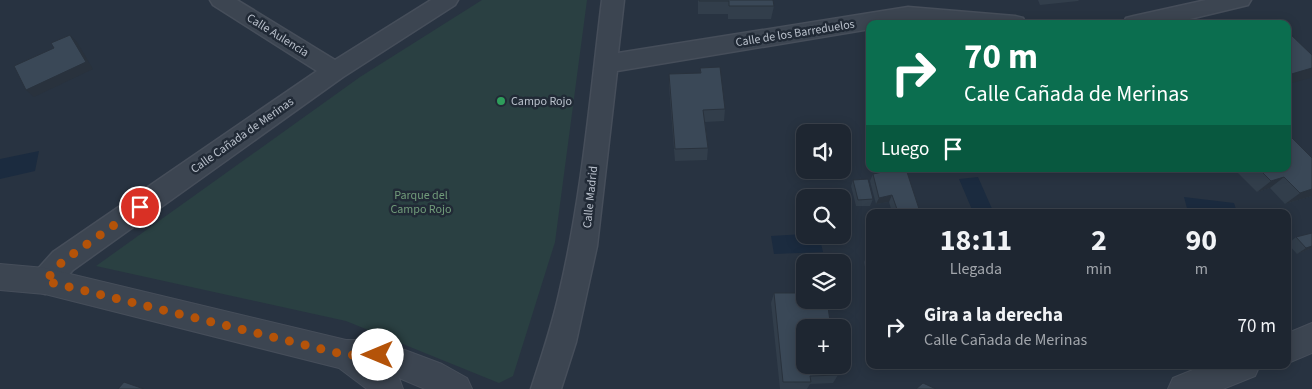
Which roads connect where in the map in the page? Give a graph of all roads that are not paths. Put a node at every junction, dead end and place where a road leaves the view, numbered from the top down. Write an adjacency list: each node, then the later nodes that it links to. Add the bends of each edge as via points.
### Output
1 (221, 0): 10 (street, Calle Aulencia)
2 (447, 0): 10 (street, Calle Cañada de Merinas)
3 (613, 0): 9 (street, Calle Madrid)
4 (1240, 0): 7 (street)
5 (877, 20): 6 (street, Calle de los Barreduelos, via 908,15)
6 (967, 20)
7 (1152, 20)
8 (866, 22): 9 (street, Calle de los Barreduelos)
9 (605, 64): 19 (street, Calle Madrid, via 584,247)
10 (335, 71): 12 (street, Calle Cañada de Merinas, via 63,261)
11 (0, 277): 12 (street)
12 (45, 281): 15 (street)
13 (1312, 338): 14 (street)
14 (1291, 347)
15 (346, 355): 17 (street, via 376,375); 18 (street, via 378,355 442,380)
16 (1234, 369): 20 (street)
17 (387, 389)
18 (456, 389)
19 (546, 389)
20 (1184, 389)

